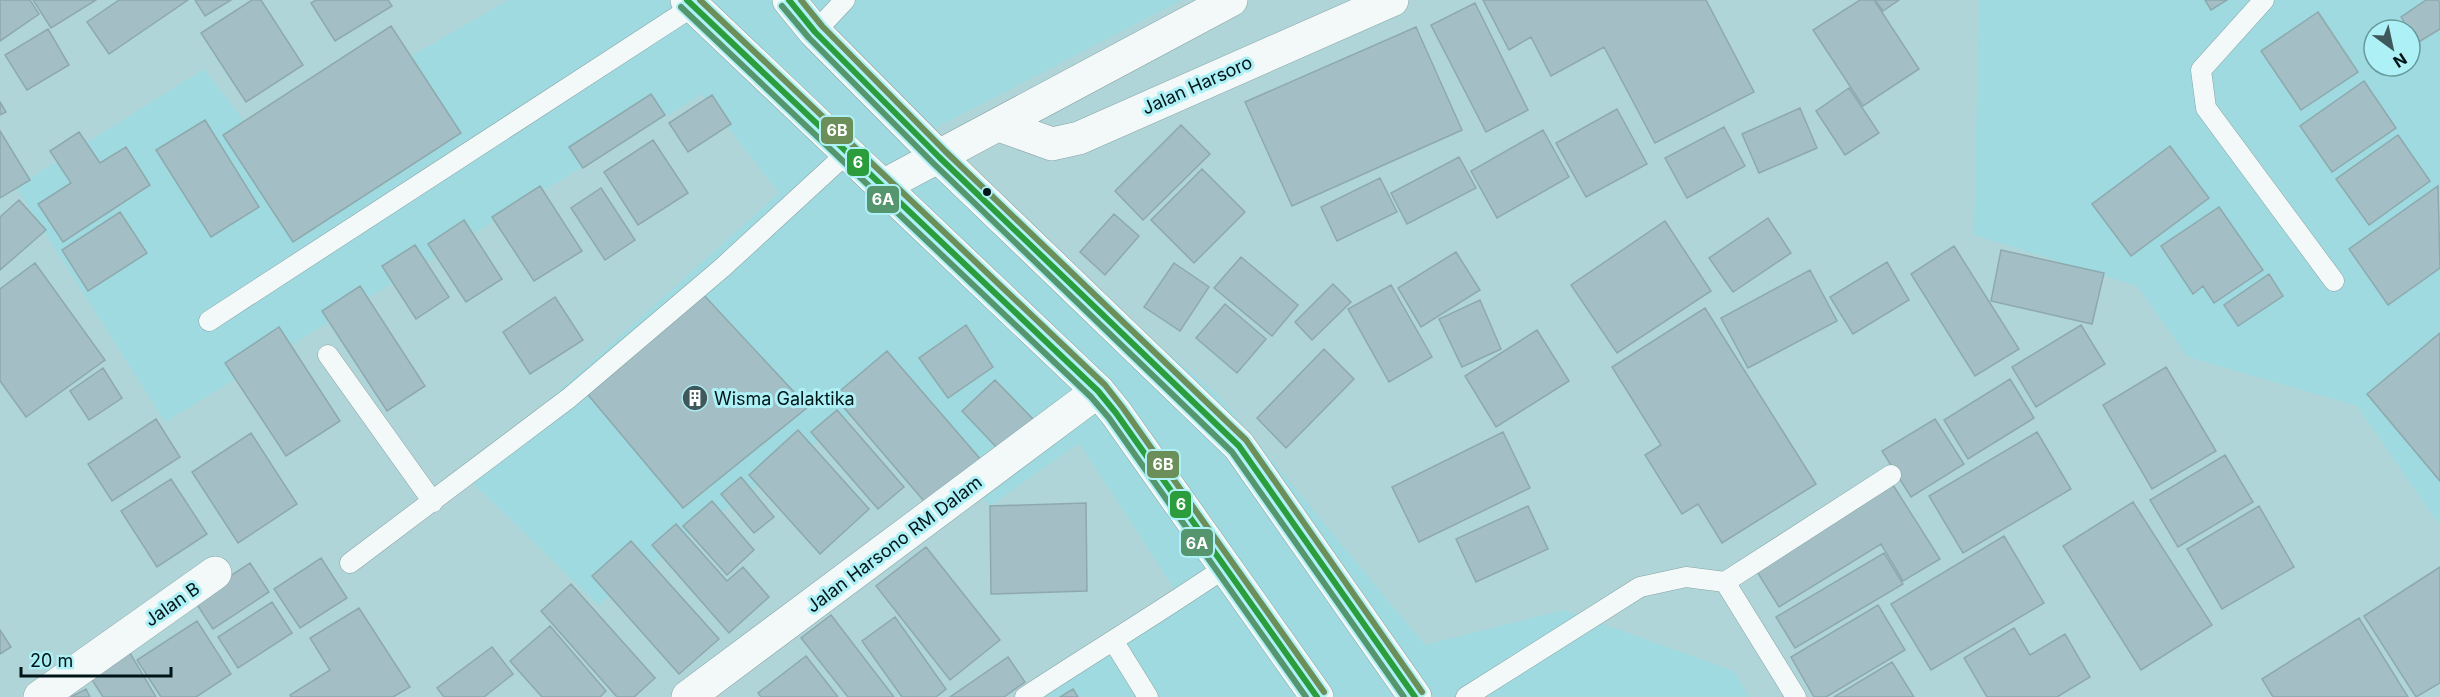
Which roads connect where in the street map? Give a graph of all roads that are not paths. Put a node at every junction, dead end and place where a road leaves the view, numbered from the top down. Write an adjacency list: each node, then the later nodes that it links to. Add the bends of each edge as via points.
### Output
1 (789, 0): 7 (main road)
2 (845, 0): 7 (lane)
3 (1231, 0): 8 (main road)
4 (1392, 0): 8 (main road, Jalan Harsoro, via 1079,138 1052,144)
5 (2264, 0): 12 (lane, via 2201,70 2206,108)
6 (689, 3): 9 (main road); 13 (lane)
7 (815, 32): 10 (main road)
8 (999, 124): 10 (main road)
9 (846, 154): 11 (main road); 17 (lane, via 722,268 587,383)
10 (939, 157): 11 (main road); 28 (main road, via 1239,447)
11 (883, 186): 15 (main road)
12 (2334, 281)
13 (209, 321)
14 (328, 355): 17 (lane)
15 (1098, 391): 19 (main road); 24 (main road, Jalan Harsono RM Dalam)
16 (1891, 475): 21 (lane)
17 (433, 502): 18 (lane)
18 (350, 563)
19 (1226, 567): 22 (lane); 27 (main road)
20 (215, 573): 23 (main road, Jalan B)
21 (1725, 582): 29 (lane, via 1686,577 1640,587); 30 (lane)
22 (1114, 642): 25 (lane); 26 (lane)
23 (40, 697)
24 (688, 697)
25 (1025, 697)
26 (1148, 697)
27 (1317, 697)
28 (1414, 697)
29 (1466, 697)
30 (1796, 697)

